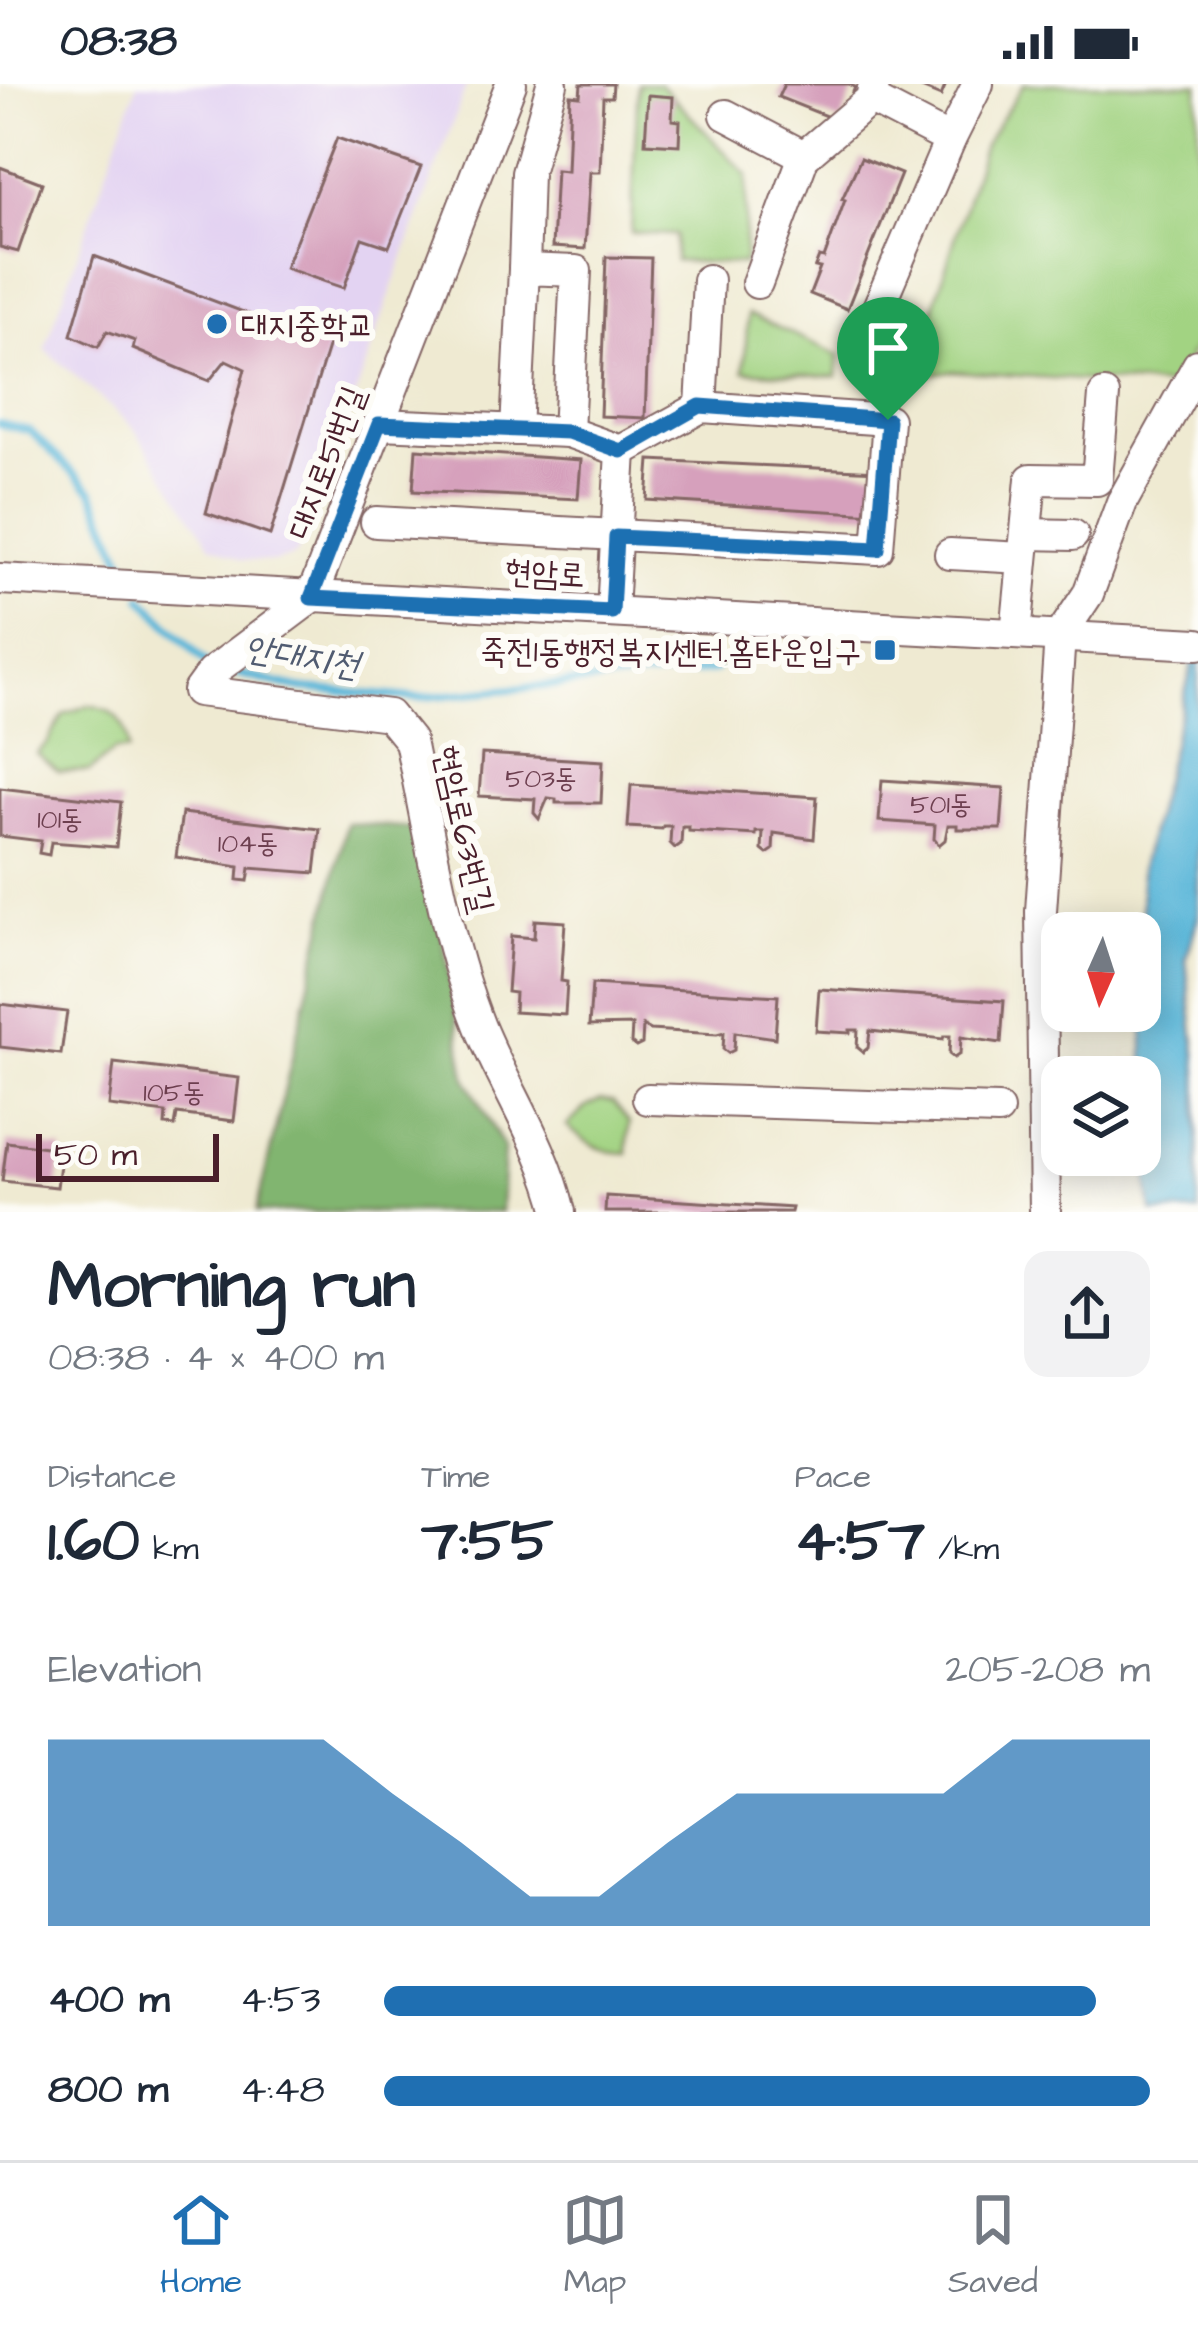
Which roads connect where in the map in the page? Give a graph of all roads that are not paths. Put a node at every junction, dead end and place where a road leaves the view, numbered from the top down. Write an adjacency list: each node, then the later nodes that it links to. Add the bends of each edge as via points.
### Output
1 (511, 84): 15 (street, 대지로51번길)
2 (552, 84): 8 (street, via 527,173)
3 (978, 84): 6 (street)
4 (872, 92): 6 (street); 7 (street)
5 (726, 115): 7 (street)
6 (950, 140): 11 (street)
7 (804, 156): 10 (street)
8 (524, 269): 16 (street); 17 (street, via 576,271)
9 (708, 280): 14 (street)
10 (757, 284)
11 (877, 310)
12 (1198, 365): 28 (street, via 1122,502)
13 (1105, 395): 22 (street, via 1097,480 1031,479)
14 (700, 406): 18 (street); 21 (street, via 888,420 878,549)
15 (379, 424): 16 (street); 25 (street, 대지로51번길)
16 (516, 430): 17 (street)
17 (568, 432): 18 (street)
18 (621, 451): 21 (street)
19 (376, 522): 21 (street)
20 (1073, 536): 22 (street)
21 (616, 537): 26 (street)
22 (1025, 546): 23 (street); 27 (street)
23 (950, 554)
24 (0, 579): 25 (street, 현암로)
25 (311, 598): 26 (street, 현암로); 32 (street, 현암로63번길, via 205,682 389,715 410,741 456,954 480,1027 550,1171)
26 (612, 612): 27 (street, 현암로)
27 (1016, 634): 28 (street, 현암로)
28 (1073, 637): 29 (street, 현암로); 33 (street, via 1041,911)
29 (1198, 644)
30 (648, 1099): 31 (street)
31 (998, 1109)
32 (560, 1212)
33 (1045, 1212)

